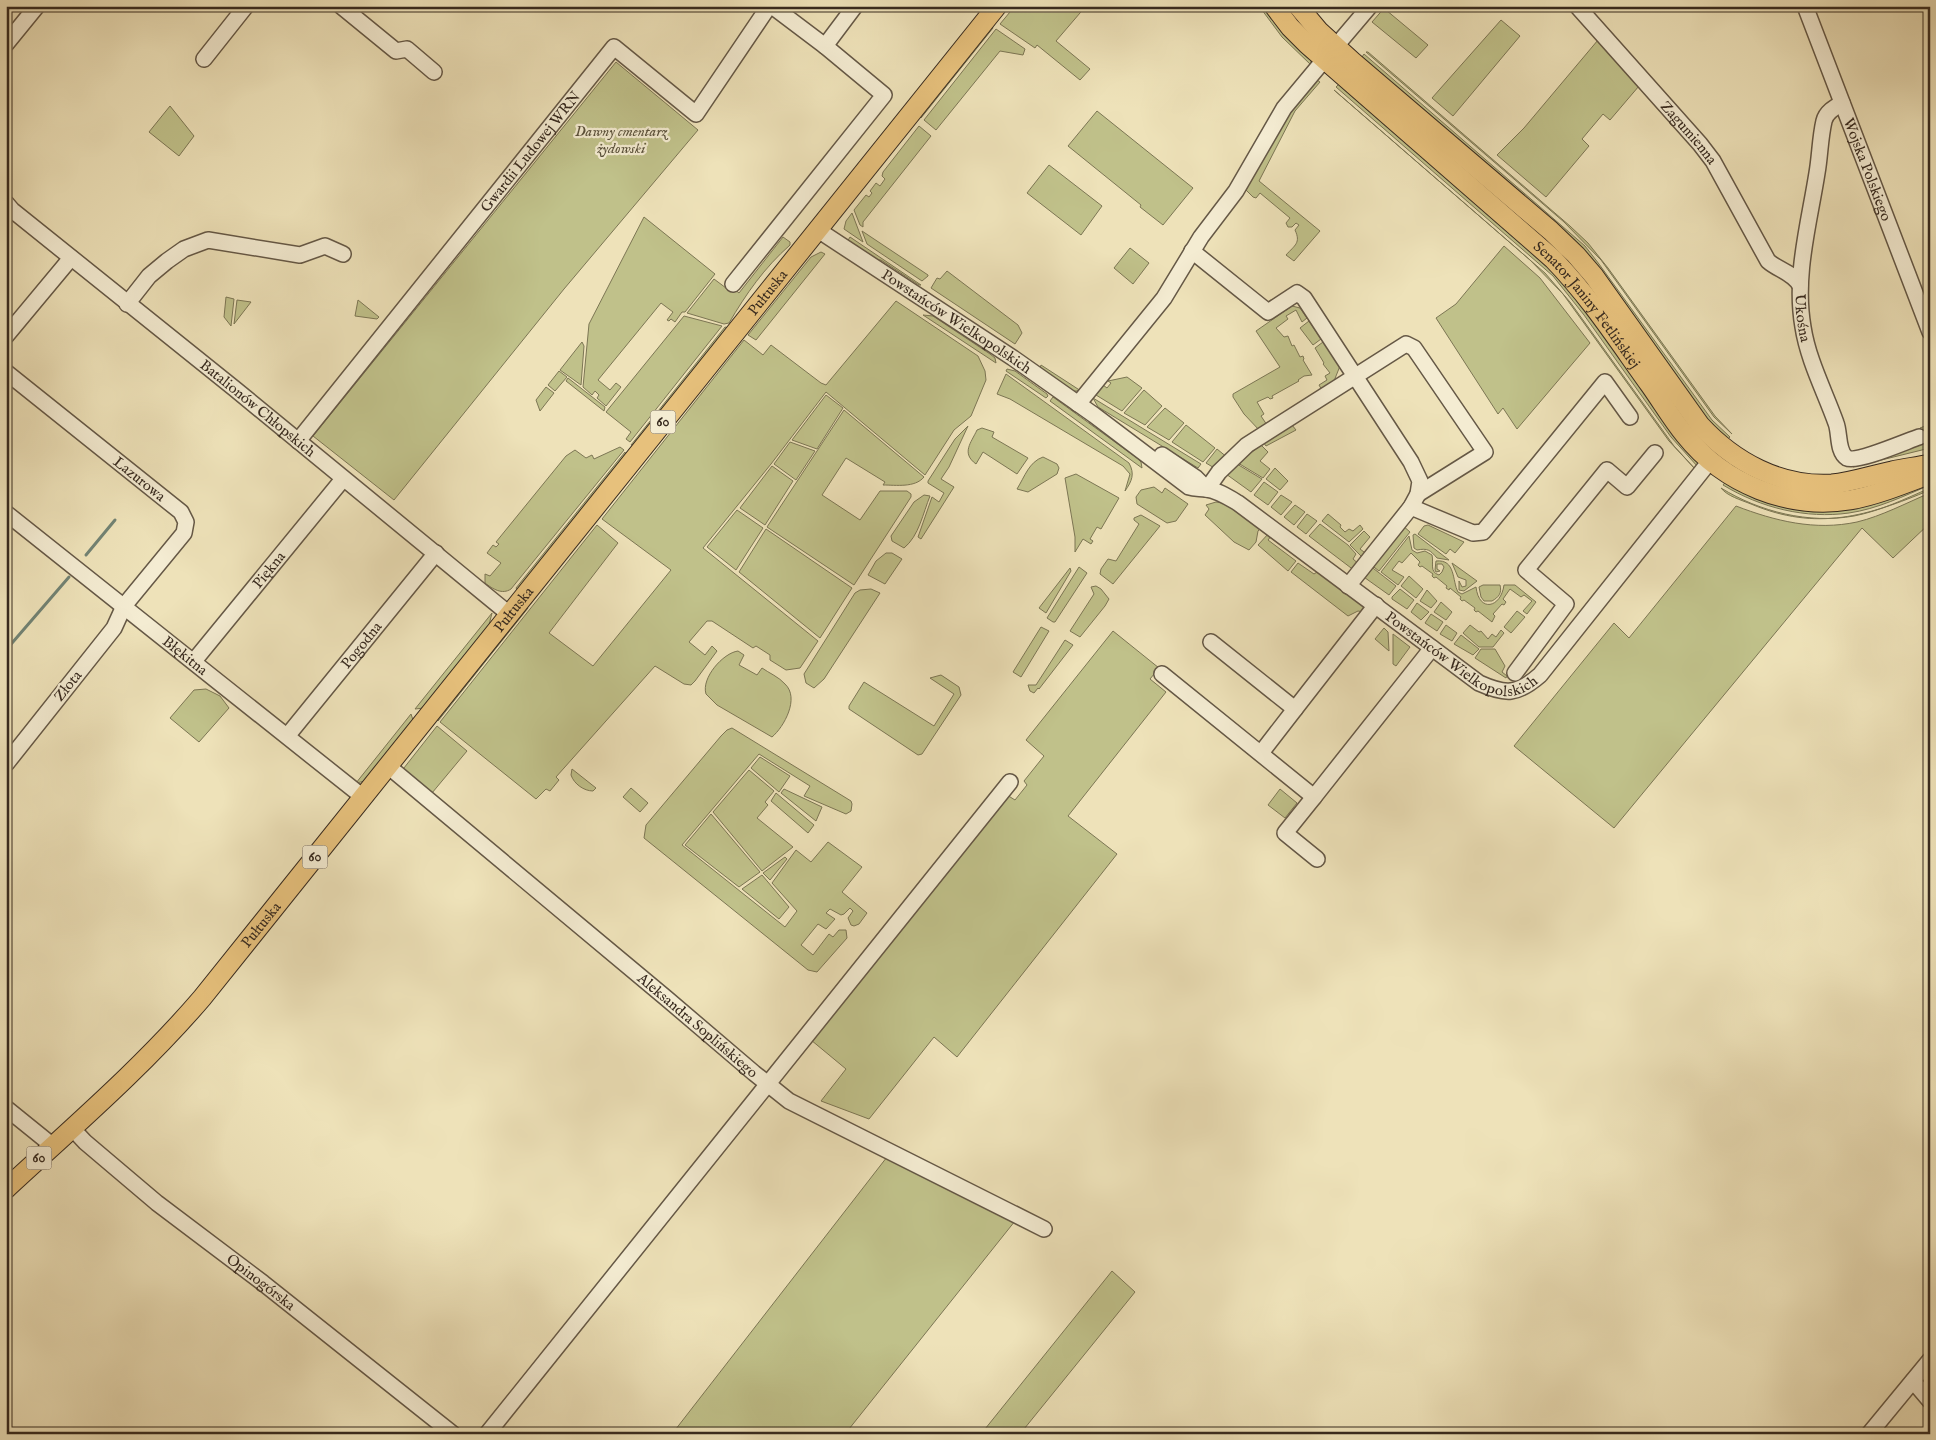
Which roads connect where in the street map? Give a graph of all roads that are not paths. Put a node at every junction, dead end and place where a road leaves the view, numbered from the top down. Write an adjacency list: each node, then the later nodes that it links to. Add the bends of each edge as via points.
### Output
1 (37, 6): 12 (street)
2 (246, 6): 15 (street)
3 (341, 6): 16 (street, via 396,51 407,49)
4 (771, 6): 13 (street); 35 (street, Gwardii Ludowej WRN, via 696,114 614,47)
5 (855, 6): 13 (street)
6 (997, 6): 19 (main road, Pułtuska / 60)
7 (1274, 6): 14 (main road, Senator Janiny Fetlińskiej, via 1290,27)
8 (1298, 6): 14 (main road, Senator Janiny Fetlińskiej)
9 (1370, 6): 14 (street)
10 (1577, 6): 24 (street, Zagumienna, via 1713,161 1768,261)
11 (1805, 6): 17 (street, Wojska Polskiego)
12 (6, 44)
13 (824, 46): 25 (street, via 884,95)
14 (1330, 53): 20 (street, via 1284,108 1236,191); 37 (main road, Senator Janiny Fetlińskiej, via 1571,278 1685,435); 38 (main road, Senator Janiny Fetlińskiej, via 1551,231 1576,255 1700,425 1732,455 1772,475 1814,484 1832,484)
15 (204, 59)
16 (434, 72)
17 (1842, 103): 21 (street, Ukośna, via 1824,119); 28 (street, Wojska Polskiego)
18 (6, 203): 23 (street, Batalionów Chłopskich)
19 (818, 230): 32 (street, Powstańców Wielkopolskich); 49 (main road, Pułtuska / 60)
20 (1192, 250): 31 (street, via 1268,312 1297,294 1304,298); 32 (street, via 1155,311)
21 (1804, 253): 24 (street); 26 (street, Ukośna)
22 (342, 254): 27 (street, via 325,246 300,255 208,240 184,249 167,261 149,276)
23 (71, 258): 27 (street, Batalionów Chłopskich); 29 (street)
24 (1782, 270): 26 (street, Zagumienna)
25 (733, 284)
26 (1800, 285): 34 (street, Ukośna, via 1806,343 1846,458 1863,457)
27 (127, 304): 35 (street, Batalionów Chłopskich)
28 (1930, 332)
29 (6, 336)
30 (6, 372): 47 (street, Lazurowa, via 181,512 186,522 184,533)
31 (1354, 378): 41 (street, via 1248,445 1218,472); 42 (street, via 1411,462 1420,481); 42 (street, via 1406,344 1414,348 1485,452)
32 (1078, 404): 41 (street, Powstańców Wielkopolskich, via 1138,439)
33 (1630, 417): 42 (street, via 1605,382 1483,532 1472,532)
34 (1919, 437)
35 (298, 441): 40 (street, Batalionów Chłopskich)
36 (1655, 453): 46 (street, via 1627,487 1607,470 1526,570)
37 (1710, 461): 39 (main road, Senator Janiny Fetlińskiej, via 1753,488 1811,502 1852,500); 50 (street, Powstańców Wielkopolskich)
38 (1930, 464)
39 (1930, 474)
40 (343, 479): 44 (street, Batalionów Chłopskich); 53 (street, Piękna)
41 (1207, 489): 45 (street, Powstańców Wielkopolskich, via 1238,503)
42 (1415, 500): 45 (street)
43 (6, 513): 47 (street, Błękitna)
44 (436, 553): 49 (street, Batalionów Chłopskich); 57 (street, Pogodna)
45 (1348, 586): 48 (street, Powstańców Wielkopolskich)
46 (1566, 604): 50 (street); 54 (street)
47 (124, 606): 53 (street, Błękitna); 59 (street, Złota, via 114,628)
48 (1376, 606): 52 (street, Powstańców Wielkopolskich); 56 (street)
49 (509, 614): 60 (main road, Pułtuska / 60)
50 (1585, 619): 52 (street, Powstańców Wielkopolskich, via 1540,675 1516,691 1501,691 1479,683)
51 (1211, 642): 56 (street)
52 (1432, 648): 63 (street)
53 (194, 661): 57 (street, Błękitna)
54 (1515, 673)
55 (1162, 674): 58 (street)
56 (1295, 709): 58 (street)
57 (288, 735): 62 (street, Błękitna)
58 (1261, 753): 63 (street)
59 (6, 764)
60 (388, 766): 62 (main road, Pułtuska / 60); 65 (street, Aleksandra Soplińskiego)
61 (1010, 782): 65 (street)
62 (363, 797): 67 (main road, Pułtuska / 60, via 181,1023)
63 (1314, 797): 64 (street, via 1285,833)
64 (1318, 859)
65 (767, 1085): 70 (street, Aleksandra Soplińskiego, via 802,1109); 75 (street)
66 (6, 1108): 68 (street)
67 (72, 1128): 68 (main road, Pułtuska / 60); 74 (street, Opinogórska, via 157,1203)
68 (52, 1146): 69 (main road, Pułtuska / 60)
69 (6, 1188)
70 (1044, 1229)
71 (1930, 1360): 72 (street)
72 (1913, 1381): 73 (street); 76 (street)
73 (1930, 1401)
74 (453, 1434)
75 (487, 1434)
76 (1869, 1434)

